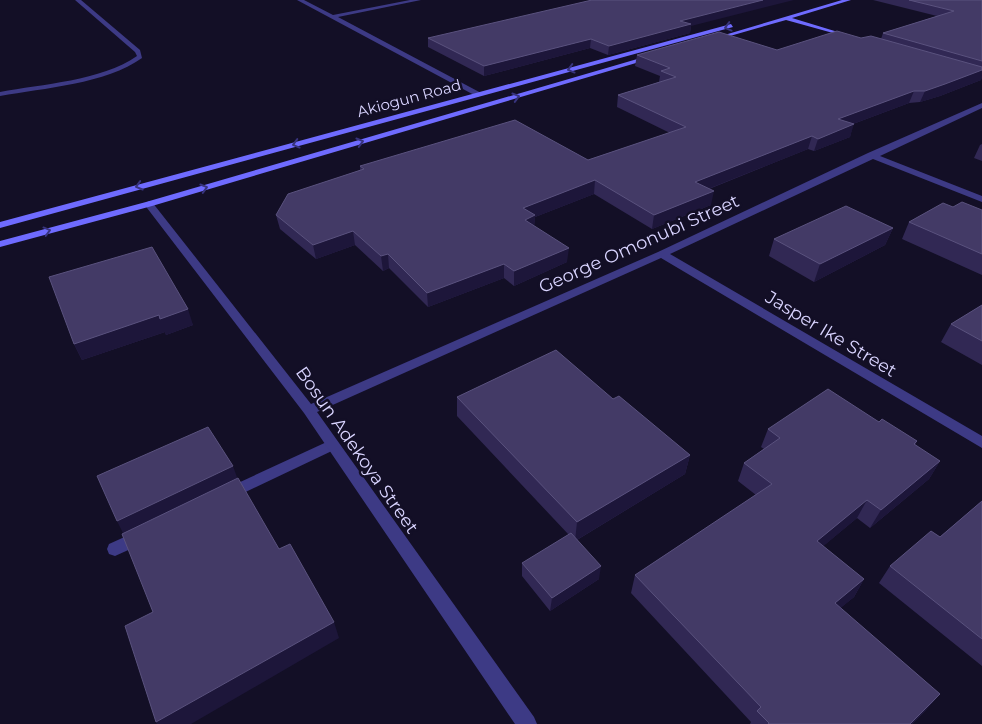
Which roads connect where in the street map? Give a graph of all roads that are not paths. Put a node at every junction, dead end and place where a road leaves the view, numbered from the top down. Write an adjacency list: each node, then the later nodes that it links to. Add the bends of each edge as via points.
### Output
1 (81, 0): 11 (street, via 138,51 140,57 135,63 103,73)
2 (300, 0): 6 (street)
3 (418, 0): 6 (street)
4 (825, 0): 12 (street, Akiogun Road, one-way to 12)
5 (848, 0): 7 (street)
6 (331, 17): 12 (street)
7 (784, 18): 8 (street); 9 (street)
8 (860, 40)
9 (667, 53)
10 (657, 56): 16 (street, one-way to 10)
11 (0, 94)
12 (479, 94): 17 (street, Akiogun Road, one-way to 17)
13 (982, 106): 14 (street, George Omonubi Street)
14 (871, 156): 15 (street); 19 (street, George Omonubi Street)
15 (982, 198)
16 (148, 204): 18 (street, one-way to 16); 20 (street, Bosun Adekoya Street)
17 (0, 225)
18 (0, 244)
19 (662, 254): 20 (street, George Omonubi Street); 21 (street, Jasper Ike Street)
20 (309, 410): 22 (street, Bosun Adekoya Street)
21 (982, 443)
22 (331, 445): 23 (street); 26 (street, Bosun Adekoya Street)
23 (219, 499)
24 (150, 532): 25 (street)
25 (115, 549)
26 (527, 724)

